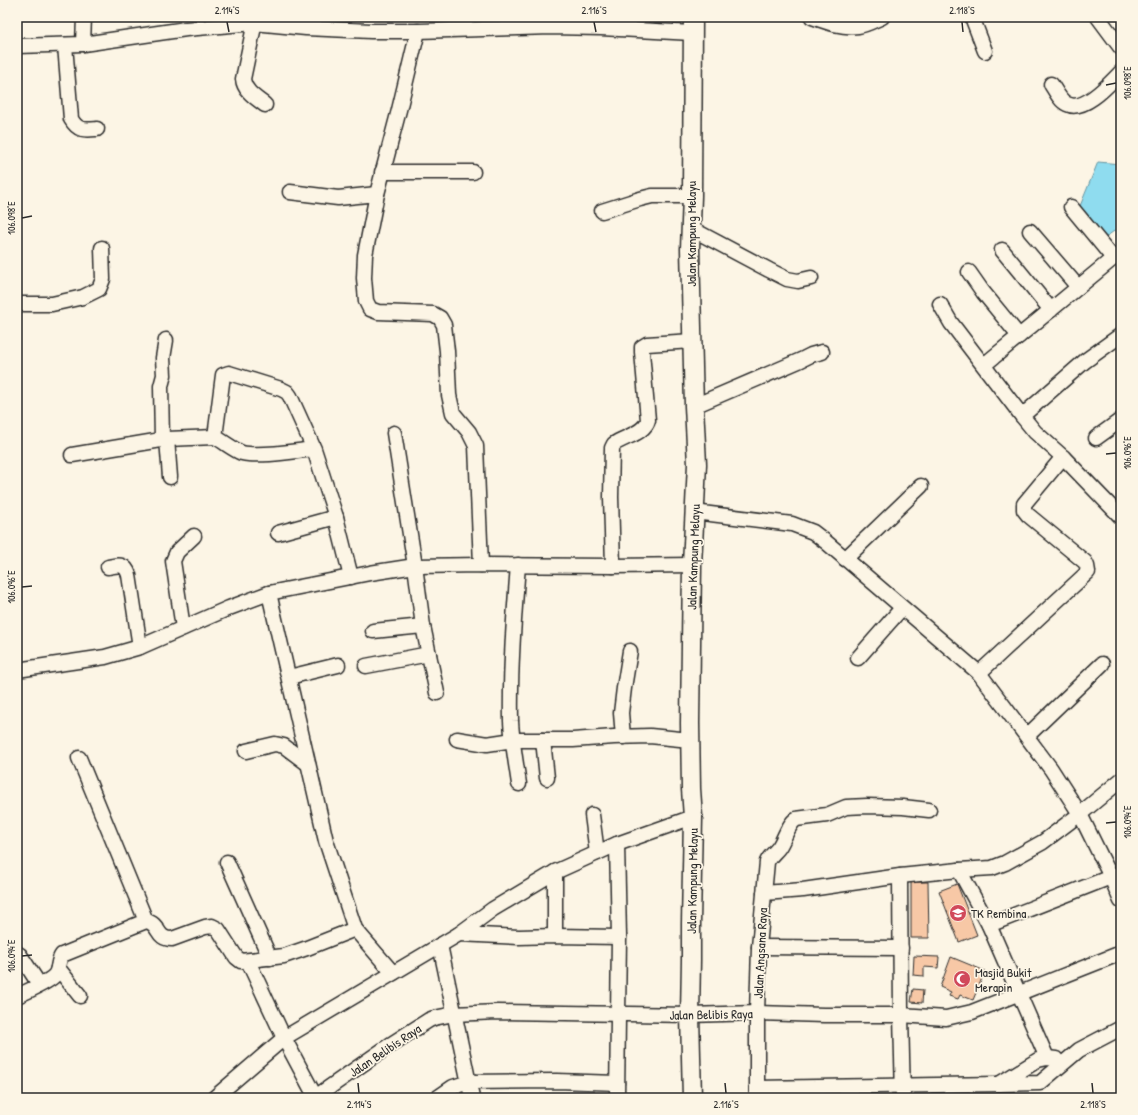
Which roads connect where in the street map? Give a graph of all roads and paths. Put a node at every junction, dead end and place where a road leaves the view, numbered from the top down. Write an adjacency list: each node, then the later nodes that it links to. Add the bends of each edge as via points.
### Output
1 (84, 17): 10 (street)
2 (812, 17): 5 (street, via 846,26 859,26)
3 (972, 17): 14 (street)
4 (1098, 17): 13 (street)
5 (873, 19)
6 (255, 20): 9 (street, via 313,28); 10 (street); 17 (street, via 243,84)
7 (551, 22): 8 (street, via 601,28); 9 (street)
8 (692, 25): 23 (main road, Jalan Kampung Melayu)
9 (418, 31): 19 (street)
10 (83, 44): 11 (street)
11 (65, 45): 12 (street); 18 (street, via 71,119 75,126 84,130)
12 (17, 46)
13 (1121, 48)
14 (985, 51)
15 (1121, 72): 16 (street, via 1092,100 1073,106 1062,101)
16 (1051, 84)
17 (265, 105)
18 (97, 129)
19 (382, 172): 20 (street); 22 (street)
20 (473, 172)
21 (290, 192): 22 (street, via 338,198)
22 (377, 194): 61 (street, via 364,255 366,301 370,309 378,312 434,314 444,325 449,395 453,413 469,432 476,446)
23 (692, 196): 25 (street, via 652,196); 26 (main road, Jalan Kampung Melayu)
24 (1071, 207): 30 (street)
25 (602, 211)
26 (690, 228): 32 (street, via 787,278 798,281); 40 (main road, Jalan Kampung Melayu)
27 (1030, 231): 33 (street)
28 (102, 248): 34 (street, via 103,279 99,289 83,297 52,304)
29 (1002, 250): 36 (street)
30 (1117, 257): 33 (street)
31 (969, 272): 37 (street)
32 (811, 278)
33 (1078, 287): 36 (street)
34 (17, 304)
35 (940, 304): 42 (street, via 951,323)
36 (1051, 310): 37 (street)
37 (1019, 336): 42 (street)
38 (1121, 336): 44 (street, via 1084,362)
39 (166, 340): 49 (street, via 162,386)
40 (692, 341): 43 (main road, Jalan Kampung Melayu); 66 (street, via 646,344 642,347 647,424 614,444 612,448)
41 (822, 352): 43 (street)
42 (984, 365): 44 (street)
43 (694, 406): 55 (main road, Jalan Kampung Melayu, via 697,464)
44 (1022, 416): 52 (street, via 1035,432)
45 (1121, 420): 48 (street)
46 (394, 433): 65 (street)
47 (215, 437): 49 (street); 50 (street, via 246,453 265,454); 50 (street, via 223,375 229,373 287,392)
48 (1096, 438)
49 (164, 440): 51 (street); 53 (street)
50 (314, 449): 56 (street)
51 (72, 456)
52 (1063, 457): 57 (street); 81 (street, via 1024,504 1024,510 1085,562 1088,572)
53 (170, 477)
54 (921, 486): 60 (street)
55 (694, 512): 60 (street, via 792,524 813,532); 63 (main road, Jalan Kampung Melayu)
56 (336, 517): 58 (street); 67 (street)
57 (1121, 517)
58 (278, 533)
59 (194, 536): 71 (street, via 177,552 173,561)
60 (845, 559): 69 (street)
61 (481, 565): 62 (street); 65 (street)
62 (518, 565): 66 (street); 87 (street, via 512,652)
63 (692, 565): 66 (street); 89 (main road, Jalan Kampung Melayu)
64 (108, 566): 73 (street, via 119,565 128,571)
65 (416, 566): 67 (street); 70 (street)
66 (613, 566)
67 (351, 577): 68 (street)
68 (269, 593): 71 (street); 82 (street)
69 (902, 608): 76 (street); 81 (street)
70 (423, 626): 72 (street); 75 (street)
71 (183, 628): 73 (street)
72 (373, 631)
73 (140, 647): 80 (street, via 105,657)
74 (630, 651): 85 (street, via 624,688)
75 (429, 654): 79 (street); 83 (street)
76 (858, 658)
77 (1102, 664): 84 (street)
78 (338, 665): 82 (street)
79 (366, 666)
80 (17, 670)
81 (978, 673): 84 (street)
82 (289, 677): 92 (street)
83 (436, 693)
84 (1027, 736): 97 (street)
85 (622, 737): 88 (street); 89 (street, via 650,736)
86 (456, 739): 87 (street, via 487,744)
87 (513, 740): 88 (street); 95 (street)
88 (543, 740): 93 (street)
89 (690, 740): 99 (main road, Jalan Kampung Melayu)
90 (246, 751): 92 (street, via 276,744 284,746)
91 (79, 758): 109 (street)
92 (308, 764): 111 (street, via 326,841)
93 (547, 778)
94 (1121, 780): 97 (street)
95 (519, 784)
96 (929, 810): 107 (street, Jalan Angsana Raya, via 903,807 846,807 827,815 796,819 779,847 766,862)
97 (1080, 814): 103 (street, via 1043,842 1005,863 992,868); 105 (street)
98 (592, 815): 101 (street)
99 (692, 817): 100 (street); 131 (main road, Jalan Kampung Melayu)
100 (617, 844): 101 (street); 114 (street)
101 (598, 853): 104 (street)
102 (227, 862): 120 (street)
103 (960, 870): 106 (street); 110 (street)
104 (556, 872): 112 (street, via 493,909); 113 (street)
105 (1116, 875): 108 (street); 110 (street)
106 (900, 876): 107 (street); 117 (street)
107 (764, 893): 116 (street, Jalan Angsana Raya)
108 (1121, 901)
109 (146, 921): 121 (street, via 151,922 166,939 212,926 218,929 236,957 241,961); 122 (street, via 62,955)
110 (990, 926): 125 (street)
111 (355, 929): 120 (street, via 284,956); 123 (street)
112 (459, 934): 113 (street, via 519,938); 115 (street)
113 (555, 936): 114 (street)
114 (618, 937): 130 (street)
115 (440, 945): 123 (street); 129 (street)
116 (759, 947): 117 (street); 128 (street, Jalan Angsana Raya)
117 (900, 948): 132 (street)
118 (17, 953): 124 (street)
119 (1121, 953): 125 (street, Jalan Belibis Raya)
120 (270, 958): 121 (street)
121 (248, 961): 134 (street)
122 (58, 968): 124 (street, via 54,975); 127 (street)
123 (393, 972): 134 (street)
124 (39, 984): 126 (street)
125 (1019, 993): 132 (street, Jalan Belibis Raya, via 972,1012 946,1018); 135 (street)
126 (17, 996)
127 (80, 996)
128 (757, 1013): 131 (street, Jalan Belibis Raya); 132 (street, Jalan Belibis Raya); 141 (street, Jalan Angsana Raya)
129 (454, 1014): 130 (street, Jalan Belibis Raya); 137 (street); 143 (street, Jalan Belibis Raya, via 429,1020)
130 (618, 1014): 131 (street, Jalan Belibis Raya); 138 (street)
131 (690, 1015): 147 (main road, Jalan Kampung Melayu)
132 (901, 1015): 140 (street)
133 (1121, 1028): 136 (street, via 1079,1050)
134 (284, 1038): 142 (street); 143 (street)
135 (1047, 1058): 136 (street); 139 (street, via 1038,1060)
136 (1067, 1060): 139 (street, via 1040,1083)
137 (469, 1082): 138 (street); 144 (street, via 453,1087); 145 (street)
138 (617, 1083): 146 (street)
139 (998, 1084): 140 (street)
140 (903, 1092): 141 (street)
141 (757, 1093)
142 (214, 1098)
143 (315, 1098)
144 (437, 1098)
145 (472, 1098)
146 (617, 1098)
147 (692, 1098)

